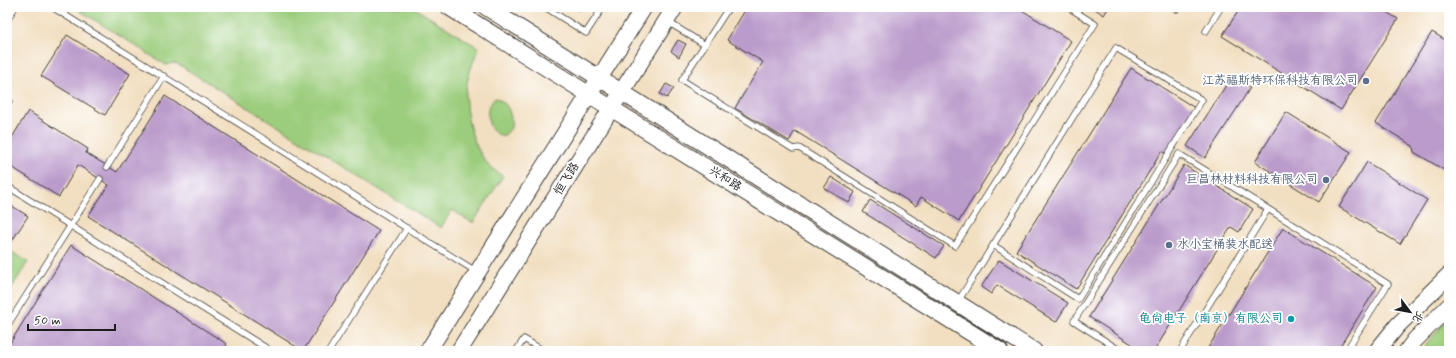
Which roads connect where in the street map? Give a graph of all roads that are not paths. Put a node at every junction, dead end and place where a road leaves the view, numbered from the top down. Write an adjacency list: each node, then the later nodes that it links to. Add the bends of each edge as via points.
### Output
1 (15, 7): 12 (lane)
2 (52, 7): 16 (lane)
3 (450, 7): 19 (main road, 兴和路)
4 (486, 7): 17 (main road, 兴和路)
5 (544, 7): 6 (lane, via 586,33)
6 (603, 7)
7 (644, 7): 17 (main road)
8 (675, 7): 13 (main road, 恒飞路)
9 (729, 7): 15 (lane)
10 (1068, 7): 15 (lane, via 1095,24 955,246 800,148 793,149 682,80)
11 (1221, 7): 14 (lane)
12 (7, 20)
13 (666, 21): 15 (lane); 18 (main road, 恒飞路)
14 (1206, 31)
15 (705, 45)
16 (164, 76): 21 (lane); 26 (lane)
17 (599, 78): 18 (main road, 兴和路); 19 (main road)
18 (622, 92): 20 (main road, 恒飞路); 30 (main road, 兴和路)
19 (589, 94): 20 (main road, 兴和路); 28 (main road)
20 (612, 108): 36 (main road, 恒飞路); 39 (main road, 兴和路)
21 (107, 166)
22 (100, 179): 25 (lane)
23 (7, 186): 25 (lane)
24 (1268, 209): 41 (lane, via 1179,154 1074,321); 42 (lane); 43 (lane, via 1388,284)
25 (70, 226): 32 (lane); 33 (lane)
26 (406, 228): 28 (lane); 34 (lane)
27 (993, 246): 27 (lane, via 1116,48 1202,100 1078,299); 30 (lane)
28 (478, 272): 35 (main road)
29 (1449, 275): 44 (main road, via 1398,325)
30 (957, 303): 40 (main road, 兴和路)
31 (1449, 306): 45 (main road)
32 (7, 326)
33 (271, 351)
34 (329, 351)
35 (428, 351)
36 (458, 351)
37 (516, 351): 38 (lane, via 524,339)
38 (544, 351)
39 (1000, 351)
40 (1034, 351)
41 (1121, 351)
42 (1180, 351)
43 (1346, 351)
44 (1377, 351)
45 (1407, 351)

